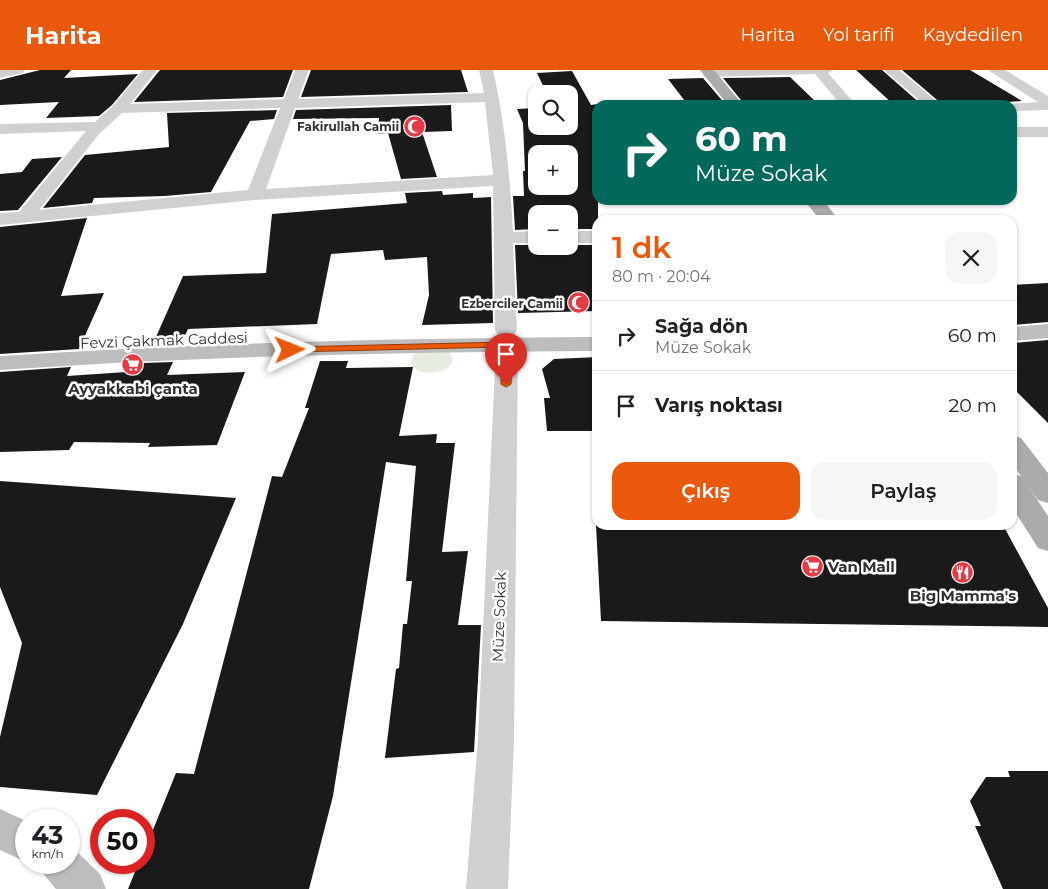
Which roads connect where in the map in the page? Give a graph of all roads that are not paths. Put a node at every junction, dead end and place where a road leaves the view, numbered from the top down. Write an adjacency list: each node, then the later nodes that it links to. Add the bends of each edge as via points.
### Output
1 (18, 70): 11 (street)
2 (150, 70): 21 (street)
3 (302, 70): 18 (street)
4 (486, 70): 12 (street, Müze Sokak)
5 (694, 70): 13 (main road)
6 (818, 70): 7 (street); 10 (street); 15 (street)
7 (826, 70)
8 (892, 70): 16 (street)
9 (995, 70): 17 (street)
10 (709, 72): 14 (main road)
11 (0, 74)
12 (492, 97): 18 (street); 26 (street, Müze Sokak)
13 (717, 100)
14 (732, 100)
15 (845, 100)
16 (928, 100)
17 (1048, 102)
18 (290, 103): 21 (street); 27 (street)
19 (1048, 106): 20 (street)
20 (1017, 107)
21 (118, 109): 22 (street)
22 (99, 126): 23 (street); 32 (street)
23 (0, 129)
24 (1017, 132): 25 (street)
25 (1048, 132)
26 (502, 180): 27 (street); 36 (street, Müze Sokak)
27 (255, 195): 32 (street)
28 (799, 205): 30 (main road)
29 (817, 205): 31 (main road)
30 (807, 215)
31 (826, 215)
32 (24, 217): 33 (street)
33 (0, 220)
34 (578, 237): 35 (street)
35 (592, 237)
36 (503, 238): 37 (street); 43 (street, Müze Sokak)
37 (528, 238)
38 (1048, 314): 39 (main road)
39 (1017, 317)
40 (592, 329): 43 (main road, Fevzi Çakmak Caddesi)
41 (1048, 331): 42 (main road)
42 (1017, 334)
43 (506, 337): 44 (main road, Fevzi Çakmak Caddesi); 45 (main road, Fevzi Çakmak Caddesi, via 85,342); 46 (main road, Fevzi Çakmak Caddesi, via 406,345); 55 (street, Müze Sokak, via 496,739)
44 (592, 344)
45 (0, 348)
46 (0, 363)
47 (1017, 451): 49 (main road)
48 (1017, 491): 50 (main road)
49 (1048, 493)
50 (1048, 540)
51 (0, 829): 52 (main road)
52 (15, 836)
53 (71, 874): 54 (main road)
54 (85, 889)
55 (487, 889)

